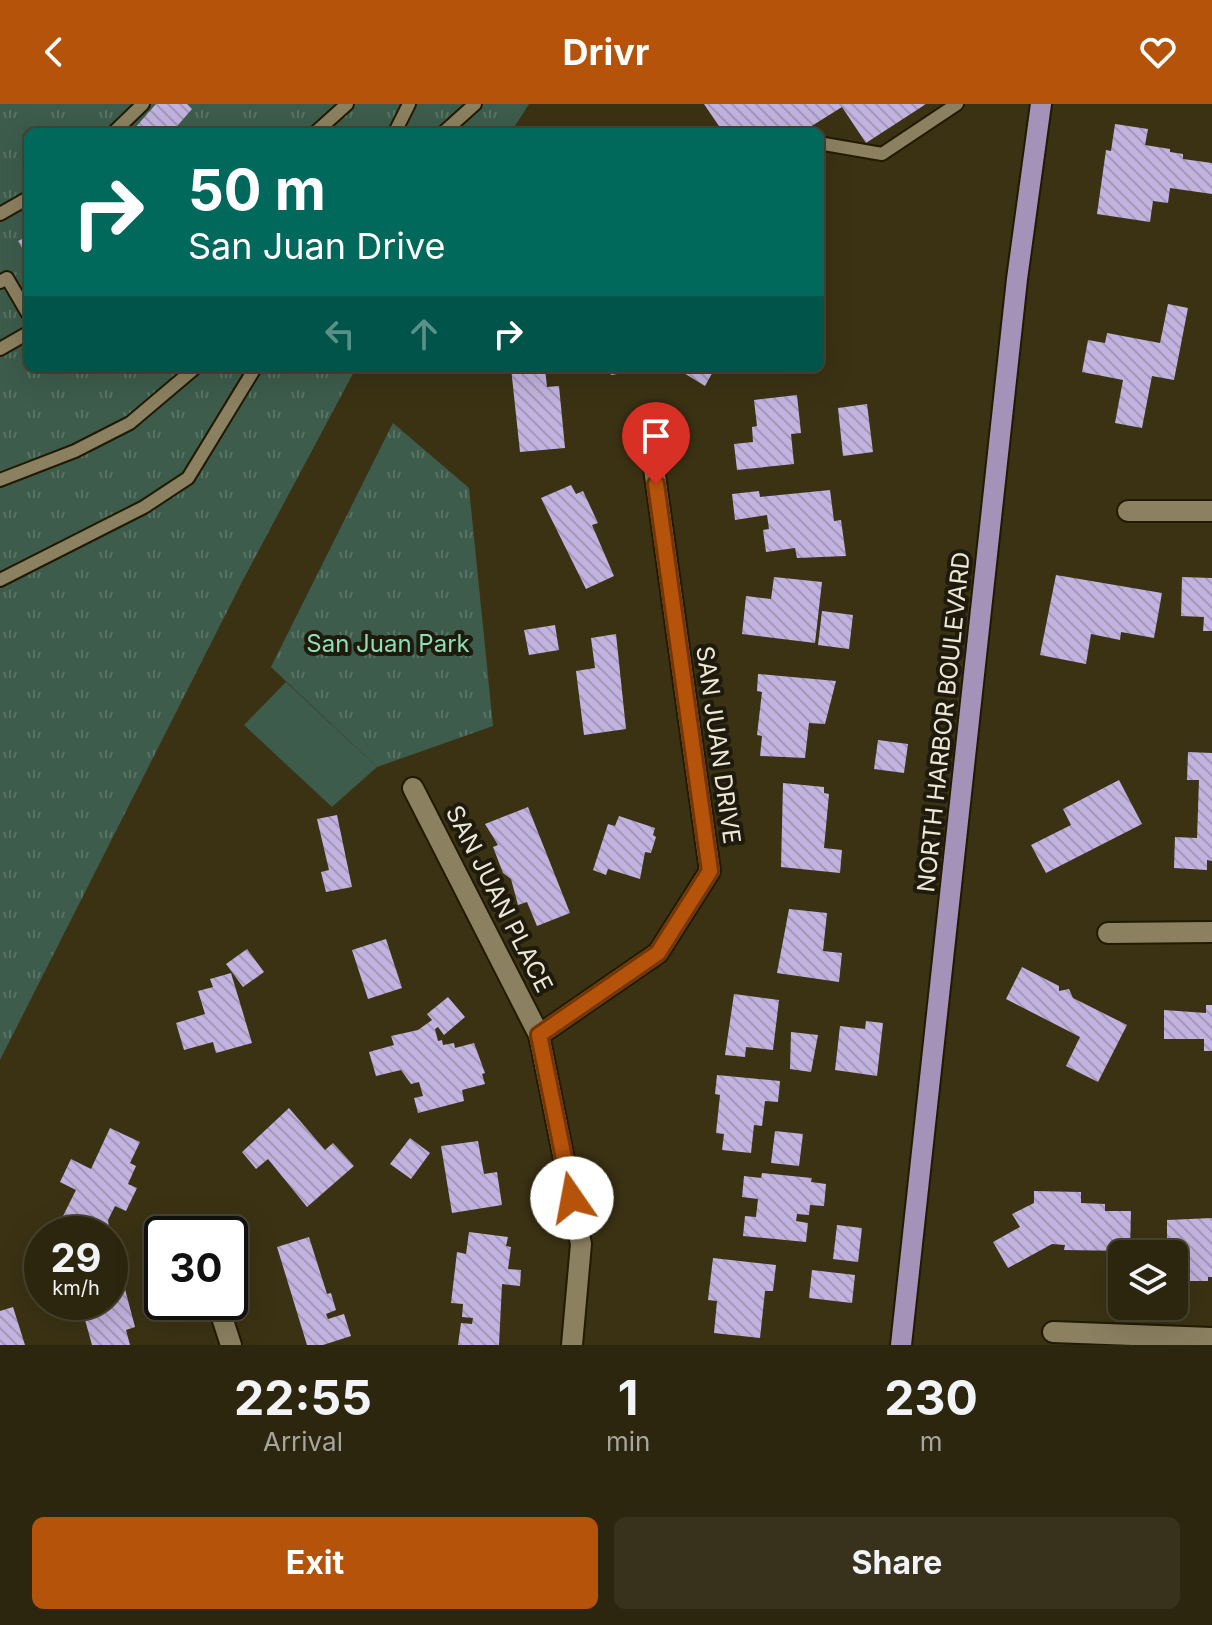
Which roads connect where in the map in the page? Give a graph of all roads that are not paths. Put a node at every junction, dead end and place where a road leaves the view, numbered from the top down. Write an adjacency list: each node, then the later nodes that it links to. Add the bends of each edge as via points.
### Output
1 (143, 104): 7 (lane)
2 (347, 104): 8 (lane)
3 (409, 104): 9 (lane)
4 (475, 104): 10 (lane)
5 (957, 104): 11 (lane, via 882,154)
6 (1036, 105): 35 (main road, NORTH HARBOR BOULEVARD)
7 (118, 128)
8 (320, 128)
9 (397, 128)
10 (448, 128)
11 (824, 144)
12 (24, 200): 13 (lane)
13 (0, 214)
14 (0, 265): 15 (lane)
15 (4, 280): 16 (lane)
16 (24, 308)
17 (24, 335): 18 (lane)
18 (0, 349)
19 (190, 372): 22 (lane, via 130,423)
20 (253, 372): 25 (lane, via 188,478 144,507)
21 (652, 454): 29 (street, SAN JUAN DRIVE, via 710,871 658,953)
22 (0, 480)
23 (1128, 511): 24 (street)
24 (1212, 511)
25 (0, 580)
26 (413, 788): 29 (street, SAN JUAN PLACE)
27 (1212, 932): 28 (street)
28 (1108, 933)
29 (539, 1035): 34 (street, via 581,1244)
30 (223, 1320): 33 (street)
31 (1053, 1332): 32 (street)
32 (1212, 1338)
33 (231, 1345)
34 (572, 1345)
35 (901, 1345)

